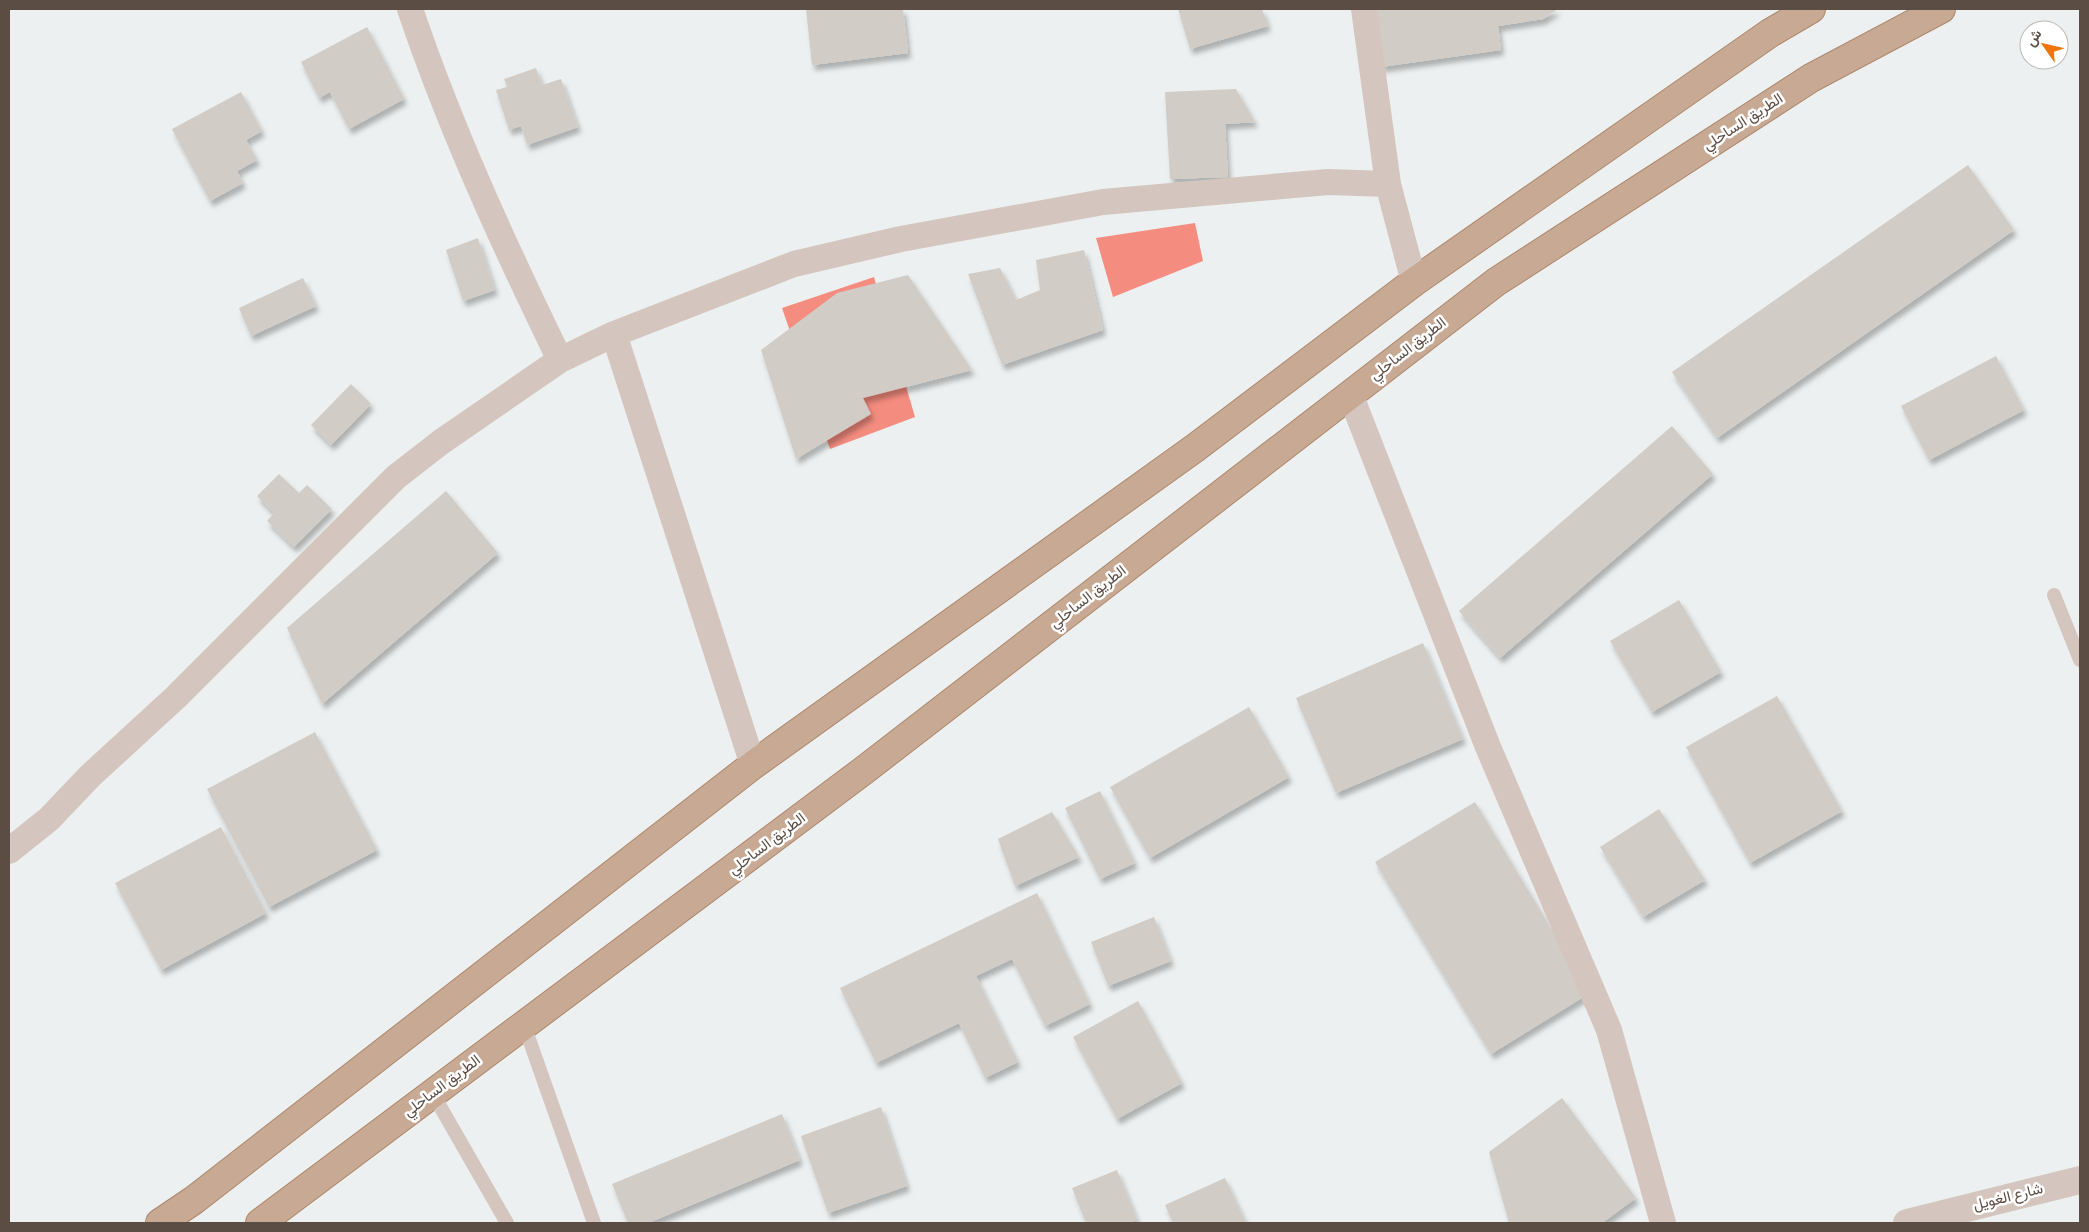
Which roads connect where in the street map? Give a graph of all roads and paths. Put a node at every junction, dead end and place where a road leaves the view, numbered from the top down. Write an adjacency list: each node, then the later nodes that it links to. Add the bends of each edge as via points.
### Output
1 (410, 9): 8 (street, via 482,195)
2 (1364, 9): 5 (street)
3 (1811, 9): 6 (highway, via 1770,33)
4 (1941, 9): 9 (highway, الطريق الساحلي, via 1811,78 1496,282)
5 (1388, 184): 6 (street); 7 (street, via 1328,182 1103,202 910,238 794,264)
6 (1414, 282): 12 (highway, via 1194,448)
7 (614, 334): 8 (street); 12 (street)
8 (560, 360): 13 (street, via 396,477 50,819)
9 (1350, 394): 14 (highway, الطريق الساحلي, via 863,772); 21 (street, via 1488,746 1610,1030)
10 (2054, 595): 11 (lane)
11 (2080, 660)
12 (753, 765): 17 (highway, via 194,1200)
13 (9, 851)
14 (524, 1025): 15 (highway, الطريق الساحلي); 20 (lane)
15 (433, 1094): 18 (highway, الطريق الساحلي); 19 (lane)
16 (2080, 1180): 22 (street, شارع الغويل)
17 (160, 1223)
18 (260, 1223)
19 (507, 1223)
20 (594, 1223)
21 (1663, 1223)
22 (1906, 1223)

